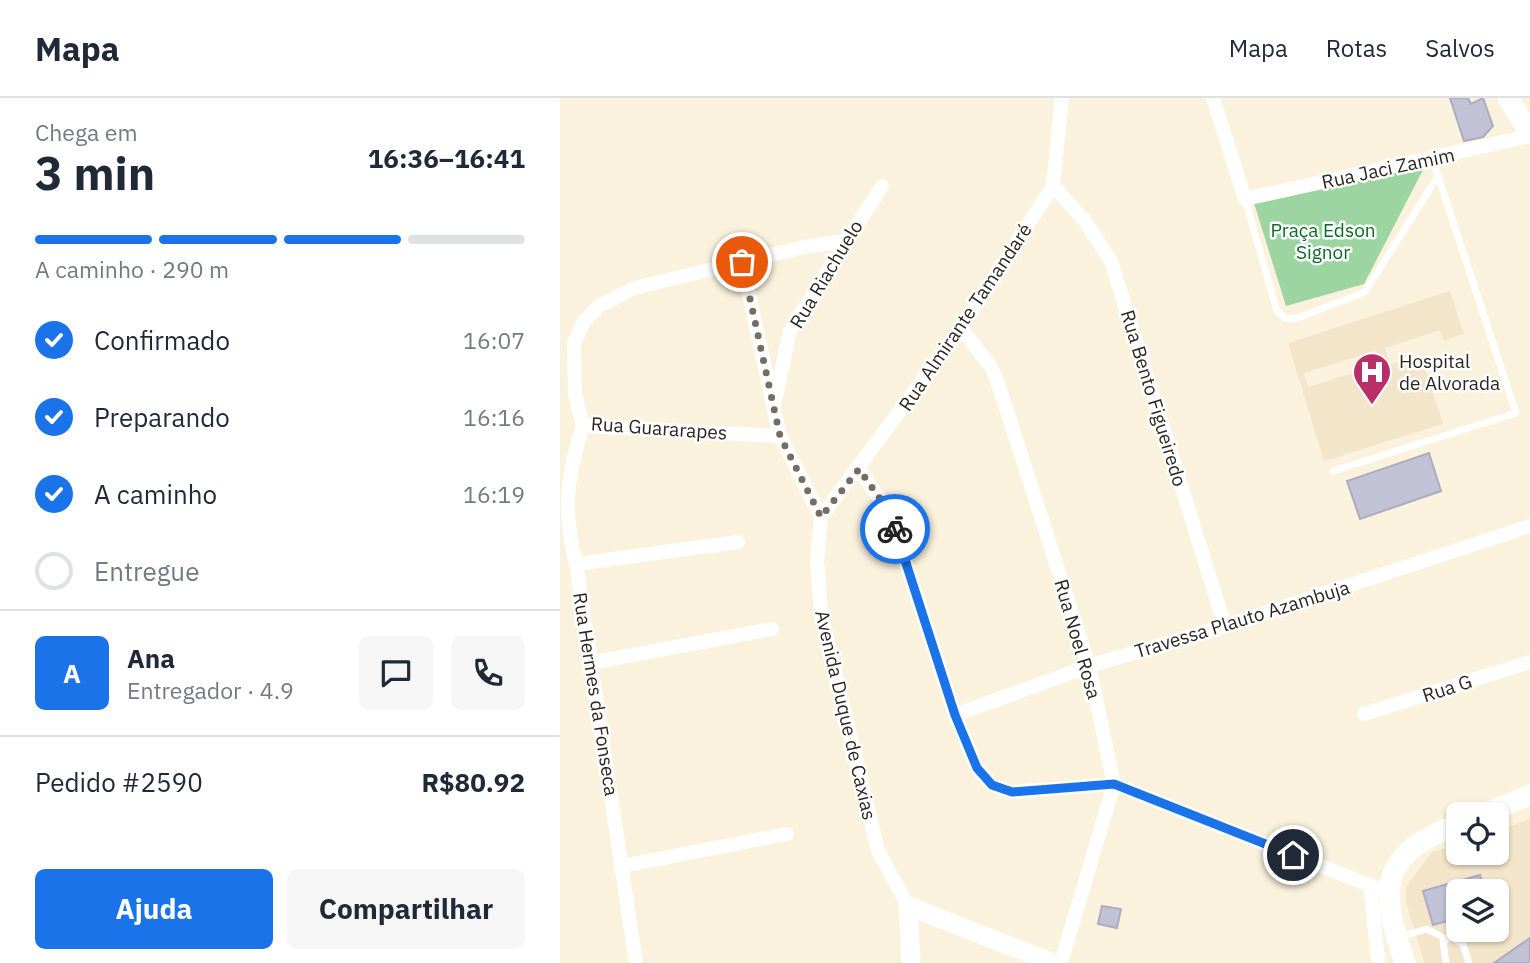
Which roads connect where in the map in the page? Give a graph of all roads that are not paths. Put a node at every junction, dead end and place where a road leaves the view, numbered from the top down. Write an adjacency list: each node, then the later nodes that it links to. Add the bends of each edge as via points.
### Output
1 (1062, 98): 8 (street, Rua Almirante Tamandaré)
2 (1213, 98): 9 (street)
3 (1508, 98): 4 (main road)
4 (1530, 135): 5 (street, Rua Jaci Zamim)
5 (1432, 158): 6 (lane); 9 (street, Rua Jaci Zamim)
6 (1438, 176): 9 (lane, via 1365,292 1295,319 1277,311); 17 (lane, via 1516,413)
7 (882, 186): 10 (street, Rua Riachuelo)
8 (1053, 186): 12 (street, Rua Almirante Tamandaré); 22 (street, Rua Bento Figueiredo, via 1085,221 1111,261)
9 (1245, 200)
10 (844, 241): 11 (street, Rua Guararapes); 13 (street, Rua Riachuelo, via 790,330)
11 (742, 262): 13 (street); 14 (street, Rua Guararapes, via 634,288 599,306 584,321 574,343 575,394)
12 (961, 328): 16 (street, Rua Almirante Tamandaré); 26 (street, Rua Noel Rosa, via 998,383)
13 (774, 408): 15 (street)
14 (583, 426): 15 (street, Rua Guararapes); 21 (street, Rua Hermes da Fonseca, via 567,487 568,531)
15 (780, 436): 18 (street)
16 (859, 469): 18 (street, Rua Almirante Tamandaré); 28 (street, via 890,513)
17 (1332, 471)
18 (821, 517): 36 (street, Avenida Duque de Caxias, via 817,560 821,613 878,851)
19 (1530, 526): 22 (street, Travessa Plauto Azambuja)
20 (738, 542): 21 (street)
21 (576, 564): 25 (street, Rua Hermes da Fonseca)
22 (1225, 626): 26 (street, Travessa Plauto Azambuja)
23 (772, 628): 25 (street)
24 (1530, 662): 27 (street, Rua G)
25 (590, 663): 34 (street, Rua Hermes da Fonseca)
26 (1089, 666): 28 (street, Travessa Plauto Azambuja); 29 (street, Rua Noel Rosa)
27 (1364, 714)
28 (955, 715): 29 (street, via 977,768 1003,791)
29 (1114, 784): 35 (street); 44 (street, Rua Noel Rosa)
30 (1530, 795): 31 (main road)
31 (1509, 804)
32 (1446, 830): 35 (main road, via 1411,846)
33 (787, 834): 34 (street)
34 (622, 866): 41 (street, Rua Hermes da Fonseca)
35 (1379, 890): 39 (main road); 40 (street)
36 (908, 906): 42 (street, Avenida Duque de Caxias); 43 (street)
37 (1446, 939): 39 (lane, via 1427,929); 45 (lane, via 1442,948)
38 (1461, 942): 46 (lane)
39 (1401, 950): 40 (street)
40 (1374, 961)
41 (636, 963)
42 (911, 963)
43 (1054, 963)
44 (1061, 963)
45 (1447, 963)
46 (1469, 963)

